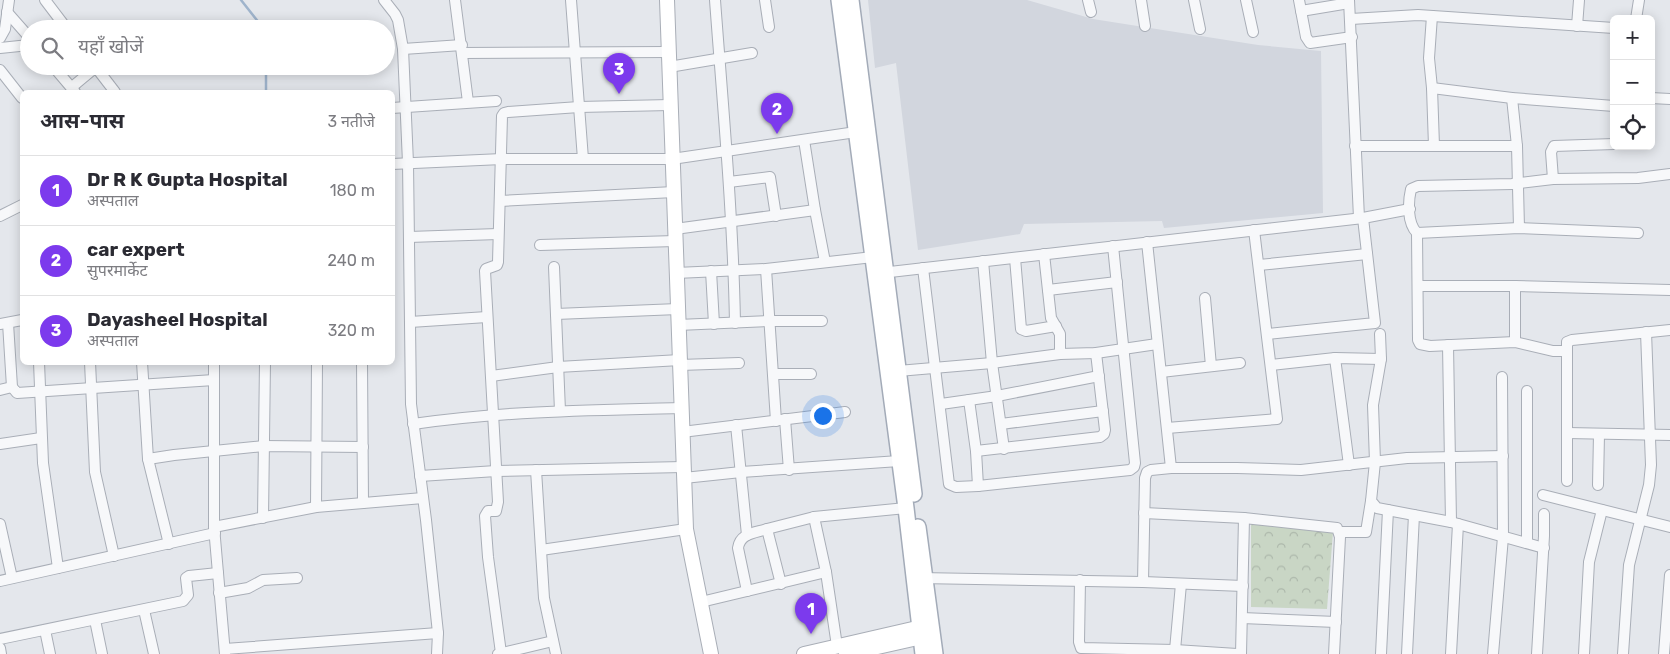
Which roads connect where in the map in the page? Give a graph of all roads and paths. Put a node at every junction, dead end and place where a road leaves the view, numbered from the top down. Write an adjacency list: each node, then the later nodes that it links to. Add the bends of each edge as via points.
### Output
1 (9, 0): 20 (street)
2 (45, 0): 25 (street)
3 (384, 0): 37 (street, via 398,20)
4 (455, 0): 38 (street)
5 (571, 0): 39 (street)
6 (667, 0): 40 (street)
7 (715, 0): 42 (street)
8 (766, 0): 29 (street)
9 (839, 0): 62 (main road)
10 (851, 0): 110 (main road)
11 (1088, 0): 21 (street)
12 (1141, 0): 26 (street)
13 (1194, 0): 31 (street)
14 (1246, 0): 32 (street)
15 (1299, 0): 19 (street)
16 (1579, 0): 27 (street)
17 (1639, 0): 22 (street)
18 (1349, 2): 19 (street); 24 (street)
19 (1302, 11): 33 (street, via 1306,38 1310,42)
20 (7, 12): 28 (street); 34 (street)
21 (1091, 12)
22 (1637, 15)
23 (1432, 16): 24 (street); 27 (street); 48 (street, via 1429,58)
24 (1351, 19): 33 (street)
25 (60, 20)
26 (1145, 26)
27 (1577, 26): 30 (street)
28 (20, 27)
29 (769, 27)
30 (1610, 28)
31 (1200, 29)
32 (1253, 32)
33 (1352, 37): 65 (street)
34 (0, 38)
35 (20, 46): 36 (street)
36 (0, 48)
37 (403, 49): 38 (street); 58 (street)
38 (462, 49): 39 (street); 56 (street)
39 (574, 52): 40 (street); 61 (street)
40 (668, 52): 43 (street)
41 (752, 53): 42 (street)
42 (720, 58): 43 (street); 68 (street)
43 (669, 67): 57 (street)
44 (0, 70): 51 (street)
45 (60, 75): 49 (street)
46 (87, 75): 49 (street)
47 (102, 75): 50 (street)
48 (1432, 88): 52 (street); 66 (street)
49 (73, 90)
50 (113, 90)
51 (20, 95)
52 (1512, 98): 59 (street); 67 (street)
53 (1655, 98): 54 (street)
54 (1670, 99)
55 (496, 101): 56 (street)
56 (468, 102): 58 (street)
57 (670, 105): 61 (street); 71 (street)
58 (405, 106): 60 (street); 72 (street)
59 (1610, 106)
60 (395, 108)
61 (579, 108): 69 (street, via 504,113); 70 (street)
62 (856, 132): 63 (street); 99 (main road)
63 (804, 140): 68 (street); 81 (street)
64 (1610, 144): 75 (street, via 1554,146 1551,152)
65 (1355, 146): 66 (street); 85 (street)
66 (1434, 146): 67 (street)
67 (1517, 146): 77 (street)
68 (727, 151): 71 (street); 76 (street)
69 (502, 159): 70 (street); 72 (street); 79 (street)
70 (583, 159): 71 (street)
71 (672, 159): 78 (street)
72 (408, 163): 73 (street); 93 (street)
73 (395, 164)
74 (1670, 174): 75 (street, via 1638,178)
75 (1553, 179): 77 (street)
76 (729, 182): 84 (street, via 770,177); 86 (street)
77 (1517, 183): 82 (street, via 1414,187 1410,192); 87 (street)
78 (674, 192): 79 (street); 92 (street)
79 (500, 201): 91 (street)
80 (20, 206): 83 (street)
81 (815, 210): 84 (street); 101 (street)
82 (1410, 210): 85 (street); 89 (street, via 1411,224)
83 (0, 216)
84 (776, 216): 86 (street)
85 (1361, 218): 88 (street); 98 (street)
86 (731, 222): 92 (street); 107 (street)
87 (1519, 228): 89 (street); 90 (street)
88 (1254, 230): 94 (street); 103 (street)
89 (1417, 233): 112 (street)
90 (1638, 233)
91 (498, 234): 93 (street); 119 (street, via 498,262 485,271)
92 (675, 235): 95 (street); 109 (street)
93 (409, 237): 123 (street)
94 (1147, 242): 96 (street); 134 (street)
95 (540, 245)
96 (1113, 246): 97 (street); 111 (street)
97 (1044, 254): 100 (street); 114 (street)
98 (1367, 254): 103 (street); 131 (street, via 1375,323)
99 (873, 257): 101 (street); 110 (main road)
100 (1015, 258): 102 (street); 128 (street, via 1021,329)
101 (825, 262): 106 (street)
102 (983, 262): 105 (street); 142 (street)
103 (1259, 265): 131 (street)
104 (554, 267): 118 (street)
105 (923, 268): 110 (street); 156 (street)
106 (766, 269): 107 (street); 121 (street)
107 (734, 270): 108 (street); 125 (street)
108 (711, 271): 109 (street); 126 (street)
109 (676, 272): 117 (street)
110 (880, 273): 157 (main road); 200 (main road)
111 (1118, 282): 114 (street); 136 (street)
112 (1418, 286): 113 (street); 135 (street, via 1420,344)
113 (1516, 286): 115 (street); 133 (street)
114 (1048, 290): 128 (street, via 1051,318)
115 (1670, 290)
116 (1205, 298): 154 (street)
117 (678, 309): 118 (street); 127 (street)
118 (556, 314): 155 (street)
119 (487, 317): 123 (street); 161 (street)
120 (20, 320): 124 (street)
121 (770, 321): 122 (street); 125 (street); 159 (street)
122 (822, 321)
123 (410, 322): 180 (street)
124 (4, 323): 166 (street)
125 (735, 323): 126 (street)
126 (714, 324): 127 (street)
127 (678, 325): 143 (street)
128 (1056, 326): 139 (street, via 1060,334)
129 (1670, 330): 130 (street)
130 (1646, 332): 137 (street, via 1570,340); 187 (street)
131 (1267, 334): 153 (street)
132 (1380, 334): 141 (street)
133 (1515, 342): 135 (street); 137 (street)
134 (1157, 344): 136 (street); 158 (street)
135 (1448, 345): 198 (street)
136 (1124, 349): 138 (street); 212 (street, via 1134,467)
137 (1566, 351): 185 (street)
138 (1096, 353): 139 (street); 162 (street)
139 (1060, 354): 142 (street)
140 (1335, 358): 141 (street); 153 (street); 202 (street)
141 (1381, 359): 201 (street, via 1373,404)
142 (992, 362): 156 (street); 171 (street)
143 (680, 363): 144 (street); 155 (street); 174 (street)
144 (739, 363)
145 (1240, 363): 154 (street)
146 (39, 365): 169 (street)
147 (90, 365): 167 (street)
148 (142, 365): 165 (street)
149 (214, 365): 164 (street)
150 (265, 365): 191 (street)
151 (317, 365): 192 (street)
152 (362, 365): 193 (street)
153 (1271, 365): 183 (street, via 1277,419)
154 (1211, 366): 158 (street)
155 (558, 367): 161 (street); 175 (street)
156 (935, 367): 157 (street); 173 (street)
157 (898, 371): 248 (main road)
158 (1161, 372): 183 (street)
159 (773, 374): 160 (street); 179 (street)
160 (811, 374)
161 (491, 376): 178 (street)
162 (1099, 376): 171 (street); 176 (street)
163 (1502, 377): 197 (street)
164 (214, 380): 165 (street); 195 (street)
165 (143, 385): 167 (street); 199 (street)
166 (12, 388): 168 (street); 169 (street, via 17,393)
167 (92, 388): 169 (street); 241 (street, via 95,472)
168 (0, 390)
169 (39, 390): 189 (street)
170 (1527, 391): 237 (street)
171 (997, 396): 172 (street); 181 (street)
172 (969, 400): 173 (street); 196 (street)
173 (941, 404): 212 (street, via 950,484 956,488)
174 (681, 408): 175 (street); 184 (street)
175 (560, 410): 178 (street)
176 (1103, 411): 181 (street); 194 (street, via 1105,430 1100,437)
177 (846, 412): 179 (street)
178 (493, 415): 180 (street); 206 (street)
179 (780, 420): 182 (street); 205 (street)
180 (413, 424): 209 (street)
181 (1001, 424): 194 (street)
182 (736, 425): 184 (street); 208 (street)
183 (1167, 428): 203 (street)
184 (682, 432): 207 (street)
185 (1567, 433): 186 (street); 210 (street)
186 (1599, 434): 187 (street); 211 (street)
187 (1650, 435): 188 (street); 227 (street, via 1649,486)
188 (1670, 435)
189 (41, 438): 190 (street); 242 (street)
190 (0, 444)
191 (264, 446): 192 (street); 195 (street); 225 (street)
192 (317, 446): 193 (street); 217 (street)
193 (363, 447): 216 (street)
194 (1004, 449): 196 (street)
195 (213, 450): 199 (street); 232 (street)
196 (976, 451): 212 (street)
197 (1504, 456): 198 (street); 236 (street)
198 (1449, 457): 201 (street); 228 (street)
199 (148, 459): 238 (street)
200 (899, 461): 205 (street); 218 (main road)
201 (1375, 462): 202 (street); 215 (street)
202 (1349, 465): 203 (street, via 1301,470)
203 (1171, 468): 221 (street, via 1151,470 1145,475)
204 (536, 470): 206 (street); 207 (street); 240 (street)
205 (789, 470): 208 (street)
206 (496, 471): 209 (street); 278 (street, via 497,509 486,512 485,516)
207 (684, 472): 208 (street); 231 (street)
208 (741, 472): 235 (street)
209 (420, 476): 214 (street)
210 (1567, 481)
211 (1598, 485)
212 (978, 486)
213 (1543, 495): 220 (street)
214 (424, 498): 216 (street); 264 (street)
215 (1371, 501): 219 (street, via 1377,508); 234 (street, via 1366,532)
216 (363, 503): 217 (street)
217 (316, 507): 225 (street)
218 (906, 508): 224 (street); 248 (main road)
219 (1388, 510): 223 (street); 287 (street)
220 (1602, 510): 227 (street); 292 (street, via 1589,562)
221 (1144, 513): 226 (street); 251 (street)
222 (1544, 514): 239 (street)
223 (1414, 515): 228 (street); 288 (street)
224 (814, 517): 233 (street); 243 (street)
225 (263, 518): 232 (street)
226 (1244, 518): 234 (street, via 1334,527); 254 (street)
227 (1640, 520): 230 (street); 294 (street, via 1630,565)
228 (1454, 523): 236 (street); 289 (street)
229 (0, 524): 246 (street)
230 (1670, 527)
231 (686, 529): 240 (street); 257 (street)
232 (214, 530): 238 (street); 244 (street)
233 (767, 530): 235 (street); 252 (street)
234 (1340, 532): 261 (street)
235 (746, 535): 255 (street, via 738,548)
236 (1502, 537): 237 (street); 290 (street)
237 (1526, 543): 239 (street)
238 (169, 544): 241 (street)
239 (1544, 548): 291 (street)
240 (542, 550): 266 (street, via 544,598)
241 (114, 556): 242 (street)
242 (58, 568): 246 (street)
243 (826, 572): 252 (street); 268 (street)
244 (218, 573): 256 (street); 258 (street, via 189,576 186,578 188,595 183,601)
245 (1670, 575): 295 (street)
246 (12, 578): 250 (street)
247 (297, 578): 256 (street, via 263,580 248,588)
248 (919, 578): 249 (street); 263 (main road)
249 (1080, 580): 251 (street); 271 (street, via 1078,642 1081,648)
250 (0, 581)
251 (1143, 582): 253 (street)
252 (781, 584): 255 (street)
253 (1181, 584): 254 (street); 269 (street)
254 (1242, 586): 259 (street)
255 (747, 591): 257 (street)
256 (220, 593): 270 (street)
257 (701, 602): 280 (street)
258 (144, 610): 260 (street); 276 (street)
259 (1242, 618): 261 (street); 285 (street)
260 (95, 620): 262 (street); 275 (street)
261 (1336, 622): 286 (street)
262 (45, 630): 265 (street); 274 (street)
263 (926, 631): 268 (street); 282 (main road); 283 (main road)
264 (438, 633): 270 (street); 277 (street)
265 (0, 639)
266 (554, 641): 278 (street); 279 (street)
267 (0, 648): 273 (street)
268 (842, 650): 281 (street)
269 (1175, 650): 271 (street); 272 (street)
270 (225, 652)
271 (1138, 652)
272 (1191, 653): 284 (street)
273 (1, 654)
274 (50, 654)
275 (102, 654)
276 (154, 654)
277 (437, 654)
278 (500, 654)
279 (556, 654)
280 (710, 654)
281 (804, 654)
282 (923, 654)
283 (935, 654)
284 (1237, 654)
285 (1241, 654)
286 (1334, 654)
287 (1381, 654)
288 (1407, 654)
289 (1451, 654)
290 (1494, 654)
291 (1537, 654)
292 (1584, 654): 293 (street)
293 (1588, 654)
294 (1623, 654)
295 (1664, 654)

